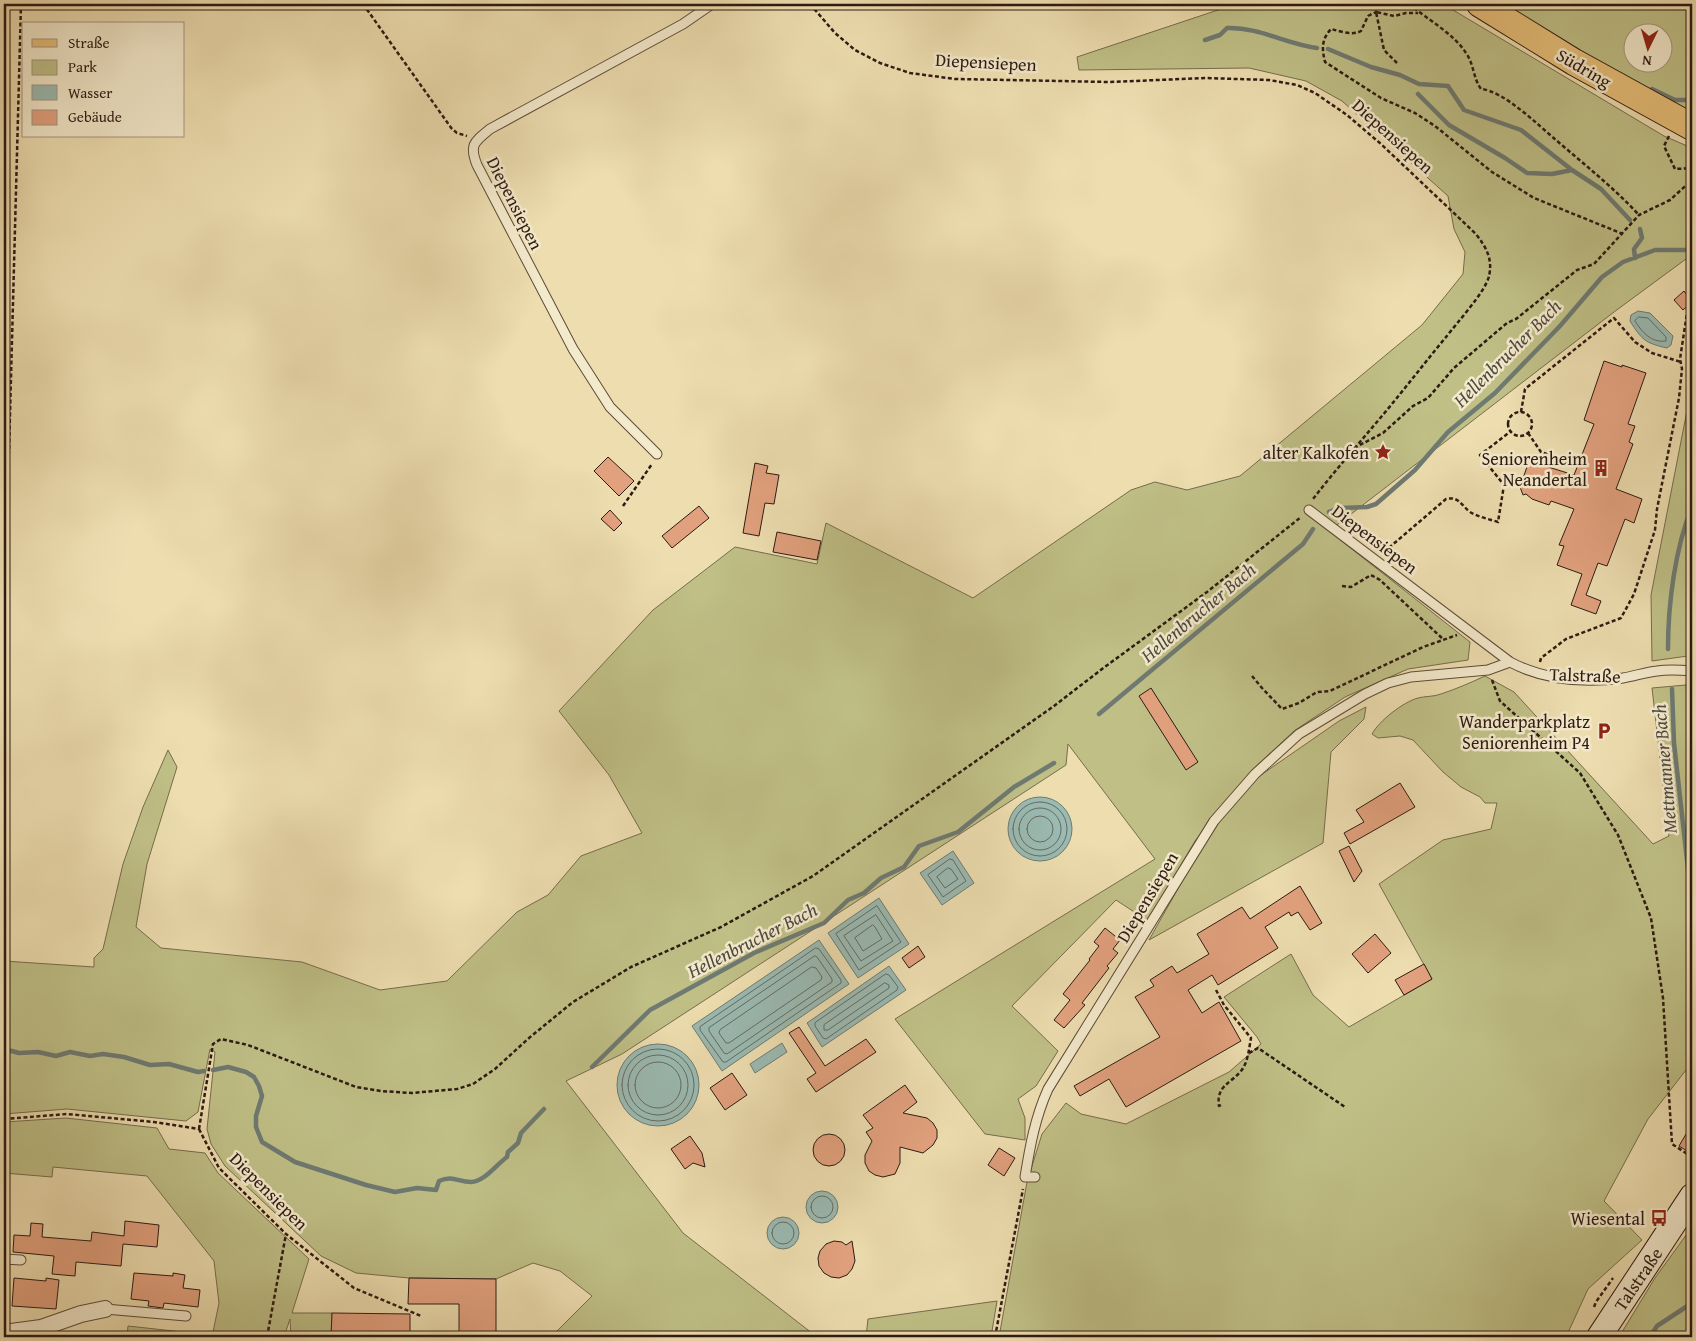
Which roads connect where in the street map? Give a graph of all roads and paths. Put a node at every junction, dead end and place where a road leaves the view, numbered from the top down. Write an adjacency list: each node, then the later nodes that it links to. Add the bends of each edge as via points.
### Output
1 (21, 4): 25 (path, via 9,452)
2 (363, 4): 12 (path, via 452,129)
3 (712, 4): 12 (lane, Diepensiepen, via 683,24 490,129)
4 (810, 4): 22 (path, Diepensiepen, via 835,34 855,50 880,64 910,73 964,80 1269,80 1297,85 1348,115 1476,234 1490,256 1487,283)
5 (1376, 4): 8 (path)
6 (1409, 4): 9 (path)
7 (1480, 4): 11 (main road, Südring)
8 (1376, 12): 9 (path, via 1394,16); 10 (path, via 1384,50); 16 (path, via 1368,16 1357,33 1330,29 1322,46 1325,62 1381,98 1435,126 1492,172 1534,198)
9 (1420, 13): 15 (path, via 1465,51 1481,89 1511,102 1618,192)
10 (1397, 63)
11 (1681, 130): 13 (path, via 1664,146 1675,169)
12 (476, 140): 23 (lane, Diepensiepen, via 472,154 477,166 573,348 610,407)
13 (1692, 168)
14 (1692, 180): 15 (path, via 1670,200)
15 (1639, 215): 16 (path)
16 (1623, 234): 22 (path, via 1594,264 1577,270 1507,323 1454,368 1428,398 1413,406 1383,433)
17 (1687, 314): 18 (path)
18 (1681, 362): 19 (path, via 1635,342 1614,318 1525,390); 35 (path, via 1679,398 1655,530 1634,594 1620,618 1566,639 1541,658)
19 (1521, 412): 20 (path, via 1510,419); 21 (path, via 1531,421)
20 (1511, 431): 21 (path, via 1520,436); 28 (path, via 1480,455 1504,485 1498,522 1471,512 1457,499 1446,499)
21 (1528, 433): 24 (path, via 1541,452)
22 (1353, 449): 27 (path, Diepensiepen, via 1313,499)
23 (657, 454): 26 (path)
24 (1570, 462)
25 (4, 481)
26 (623, 506)
27 (1309, 510): 28 (lane, Diepensiepen); 42 (path, via 1207,592 1054,706 813,876 721,926 631,967 573,1002 473,1084 457,1089 412,1093 381,1091 356,1086 248,1045 221,1039 213,1044)
28 (1375, 560): 32 (lane, Diepensiepen)
29 (1342, 586): 31 (path, via 1351,587 1371,575)
30 (1448, 638): 31 (path)
31 (1444, 640): 36 (path, via 1282,709)
32 (1510, 662): 33 (lane, Diepensiepen); 35 (lane, Talstraße)
33 (1488, 670): 43 (path, via 1500,701 1580,773 1618,835 1651,918 1663,998 1672,1144); 44 (lane, Diepensiepen, via 1411,677 1388,683 1300,734 1255,774 1214,821 1048,1089 1031,1140)
34 (1692, 670): 35 (lane, Talstraße, via 1659,670 1606,679)
35 (1536, 673)
36 (1252, 676)
37 (1216, 990): 38 (path, via 1251,1038)
38 (1249, 1052): 39 (path, via 1242,1071 1223,1087 1218,1097 1219,1106); 40 (path, via 1258,1048)
39 (1223, 1104)
40 (1345, 1107)
41 (4, 1118): 42 (path, via 66,1114)
42 (199, 1129): 46 (path, Diepensiepen, via 219,1168)
43 (1692, 1157)
44 (1030, 1177): 54 (path)
45 (1692, 1196): 55 (main road, Talstraße)
46 (286, 1234): 51 (path, Diepensiepen, via 354,1288); 53 (path)
47 (4, 1259): 48 (lane)
48 (21, 1260)
49 (105, 1309): 50 (lane); 52 (street, via 41,1328)
50 (186, 1316)
51 (421, 1316)
52 (4, 1333)
53 (267, 1337)
54 (995, 1337)
55 (1599, 1337)

